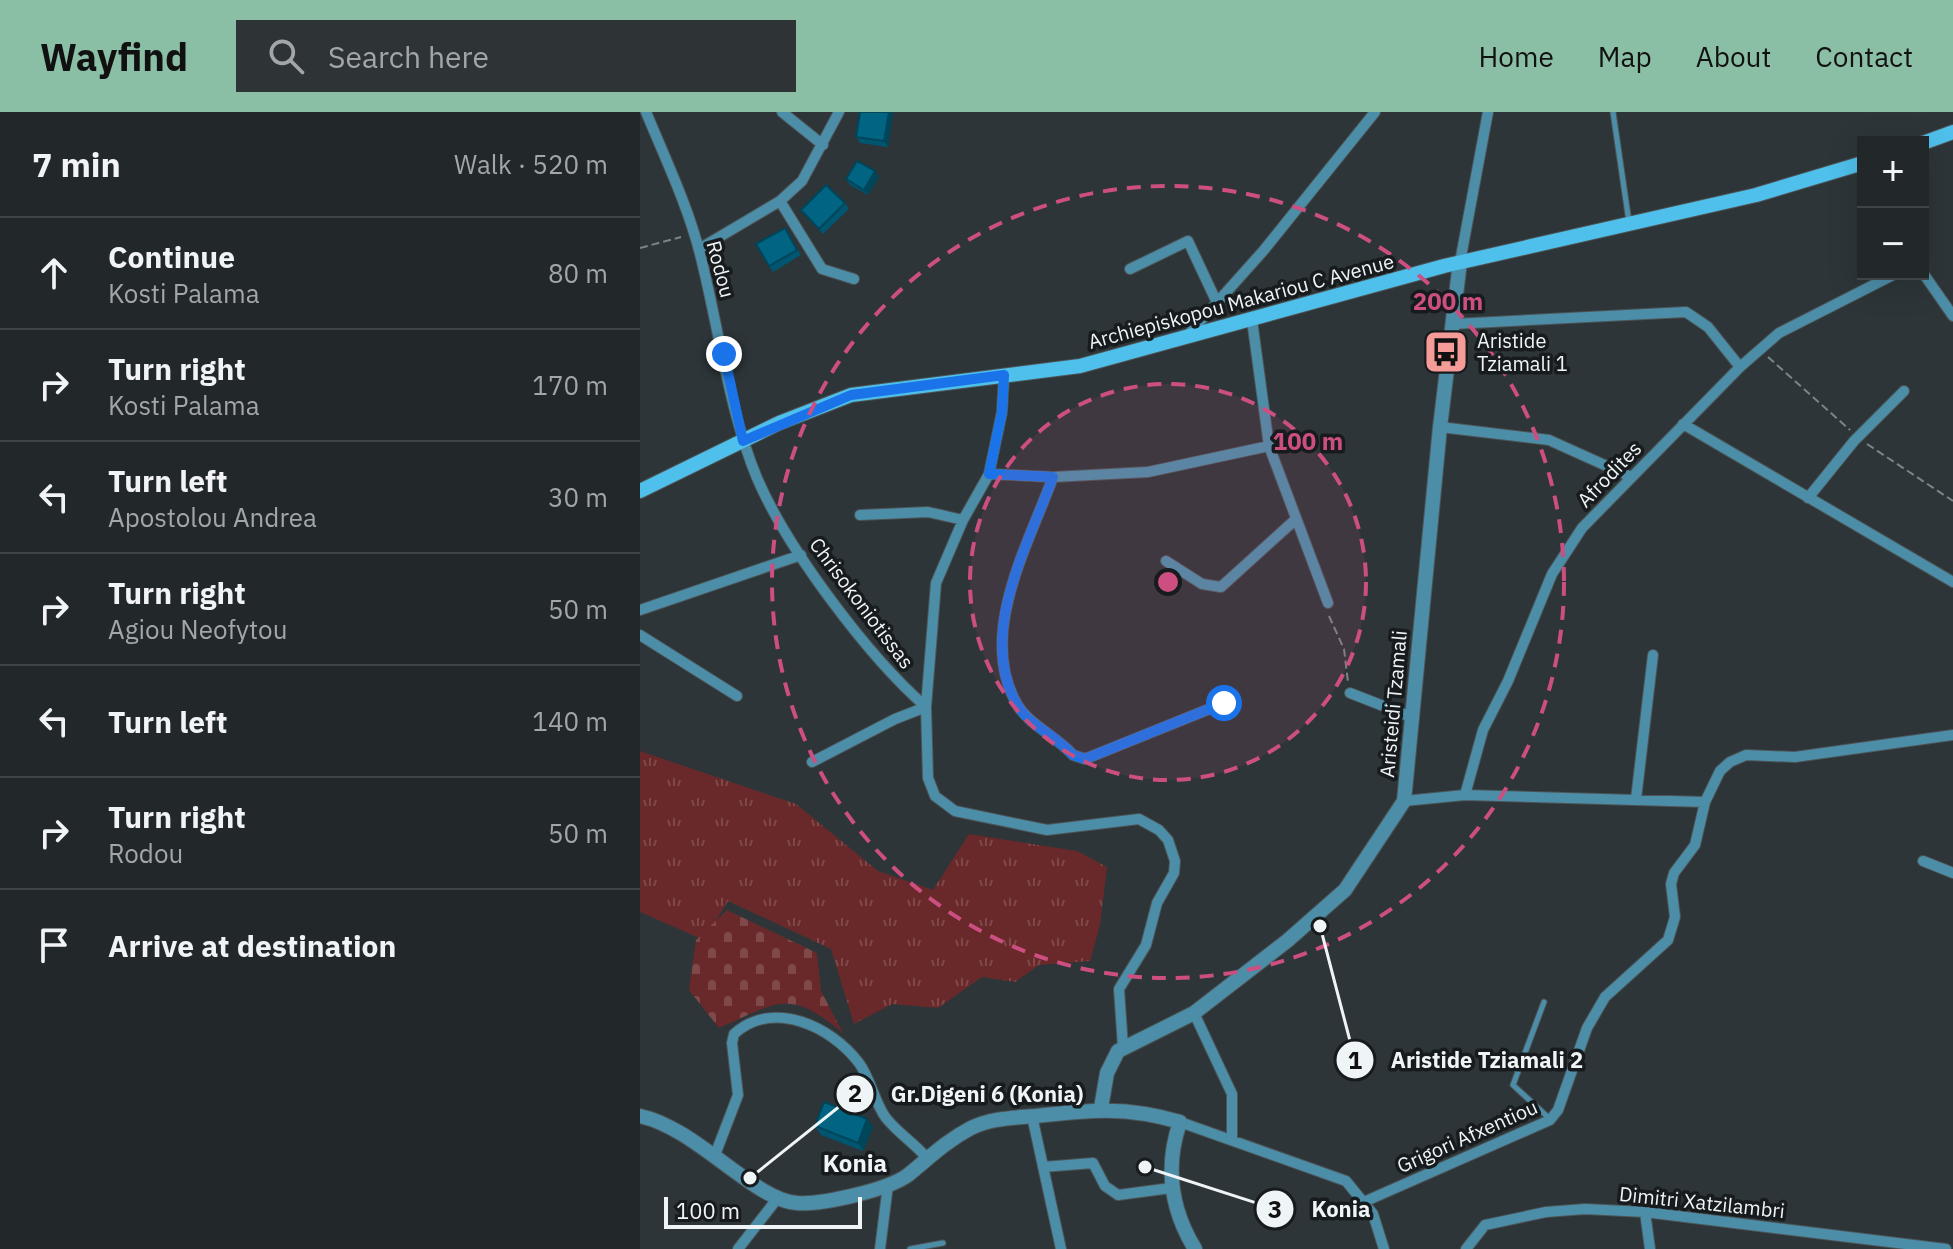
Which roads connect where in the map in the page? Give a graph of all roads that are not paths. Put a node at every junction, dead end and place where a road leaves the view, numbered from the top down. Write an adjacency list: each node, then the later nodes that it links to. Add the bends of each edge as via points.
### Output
1 (646, 112): 13 (street, Rodou)
2 (782, 112): 9 (street)
3 (839, 112): 9 (street)
4 (1375, 112): 19 (street)
5 (1488, 112): 14 (street)
6 (1613, 112): 12 (lane)
7 (1953, 132): 8 (main road)
8 (1929, 141)
9 (823, 145): 11 (street, via 802,181)
10 (1857, 165): 12 (main road, Archiepiskopou Makariou C Avenue, via 1756,195)
11 (780, 201): 13 (street); 16 (street, via 822,269)
12 (1629, 222): 14 (main road, Archiepiskopou Makariou C Avenue)
13 (699, 249): 29 (street, Rodou)
14 (1460, 262): 21 (main road, Archiepiskopou Makariou C Avenue); 22 (street, Aristeidi Tzamali)
15 (1130, 269): 19 (street, via 1188,241)
16 (854, 279)
17 (1883, 280): 24 (street, Afrodites, via 1779,333)
18 (1928, 280): 20 (street)
19 (1218, 305): 23 (street)
20 (1953, 316)
21 (1252, 320): 23 (main road, Archiepiskopou Makariou C Avenue); 30 (street)
22 (1453, 324): 24 (street, via 1686,312 1708,327); 28 (street, Aristeidi Tzamali)
23 (1184, 339): 25 (main road, Archiepiskopou Makariou C Avenue, via 1080,366)
24 (1740, 367): 27 (street, Afrodites)
25 (1004, 375): 29 (main road, Archiepiskopou Makariou C Avenue, via 851,395); 31 (street)
26 (1904, 391): 35 (street)
27 (1683, 424): 33 (street, Afrodites); 35 (street)
28 (1440, 427): 33 (street, via 1549,440); 50 (street, Aristeidi Tzamali)
29 (743, 441): 34 (main road, Archiepiskopou Makariou C Avenue); 39 (street, Chrisokoniotissas, via 758,480)
30 (1269, 446): 32 (street, via 1148,472); 37 (street)
31 (989, 474): 32 (street); 38 (street)
32 (1053, 477): 48 (street, via 1001,626 1002,662 1023,712 1073,755 1085,759)
33 (1631, 477): 53 (street, Afrodites, via 1582,528 1552,574 1476,748)
34 (640, 491)
35 (1808, 498): 41 (street)
36 (860, 515): 38 (street, via 928,512)
37 (1296, 519): 40 (street, via 1221,587 1209,588); 42 (street)
38 (963, 520): 49 (street, via 936,583)
39 (801, 555): 43 (street); 49 (street, Chrisokoniotissas, via 890,675)
40 (1166, 561)
41 (1951, 578)
42 (1328, 603)
43 (640, 610)
44 (640, 635): 47 (street)
45 (1653, 655): 54 (street)
46 (1350, 693): 50 (street)
47 (737, 696)
48 (1224, 703)
49 (926, 707): 52 (street); 61 (street, via 928,778 935,796 955,811 1047,830 1139,819 1168,840 1174,873 1157,903 1146,945 1119,989)
50 (1414, 718): 55 (street, Aristeidi Tzamali)
51 (1953, 735): 56 (street, via 1795,757 1746,755 1720,771)
52 (812, 762)
53 (1465, 795): 54 (street); 55 (street)
54 (1636, 799): 56 (street)
55 (1404, 801): 60 (street, Aristeidi Tzamali, via 1345,890)
56 (1705, 802): 65 (street, Grigori Afxentiou, via 1695,845 1671,884 1675,917 1668,940 1605,997)
57 (1923, 861): 58 (street)
58 (1953, 873)
59 (1544, 1002): 65 (lane, via 1513,1085)
60 (1194, 1013): 61 (street, Aristeidi Tzamali); 67 (street, via 1232,1094)
61 (1123, 1047): 62 (street, via 1107,1073)
62 (1101, 1108): 64 (street); 66 (street)
63 (640, 1116): 68 (street, via 676,1129)
64 (1032, 1116): 69 (street, via 975,1126); 70 (street)
65 (1550, 1120): 74 (street, Grigori Afxentiou)
66 (1180, 1122): 67 (street); 72 (street, via 1171,1149)
67 (1232, 1139): 74 (street, via 1334,1174)
68 (715, 1155): 69 (street, via 738,1095 734,1034 752,1022 781,1017 814,1026 845,1048 865,1072 886,1118); 73 (street)
69 (926, 1157): 71 (street)
70 (1043, 1167): 72 (street, via 1093,1163 1105,1186 1118,1195); 80 (street)
71 (888, 1185): 73 (street, via 810,1203); 78 (street)
72 (1171, 1188): 81 (street)
73 (777, 1199): 77 (street)
74 (1366, 1201): 82 (street)
75 (1645, 1212): 83 (street, Dimitri Xatzilambri, via 1585,1209 1516,1218 1485,1225); 84 (street); 85 (street, Dimitri Xatzilambri)
76 (943, 1243): 79 (lane)
77 (738, 1249)
78 (880, 1249)
79 (910, 1249)
80 (1061, 1249)
81 (1195, 1249)
82 (1384, 1249)
83 (1466, 1249)
84 (1650, 1249)
85 (1946, 1249)

